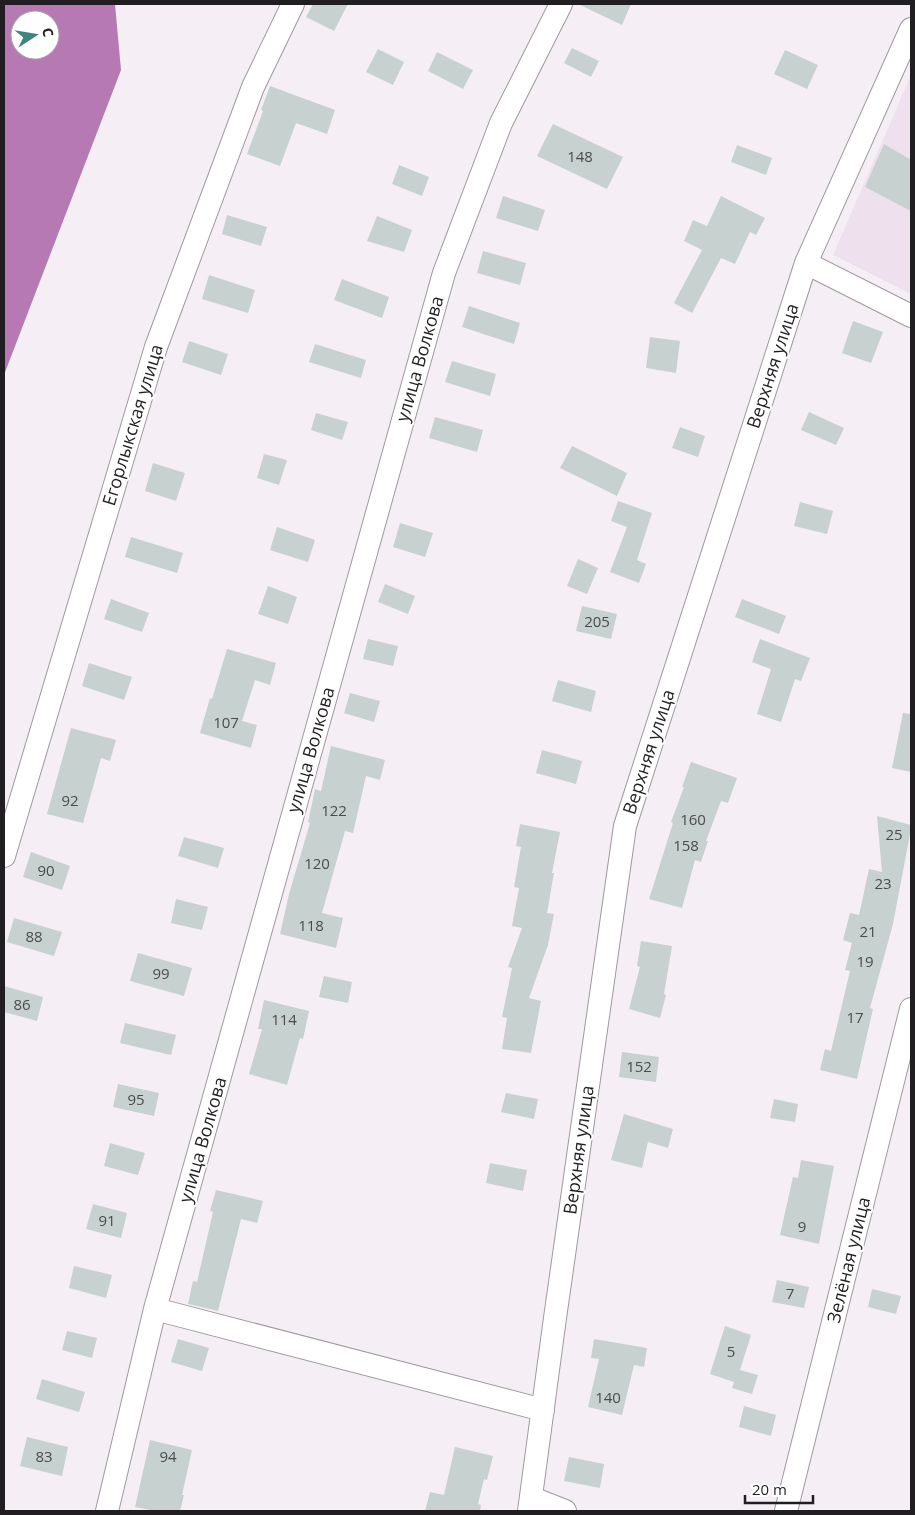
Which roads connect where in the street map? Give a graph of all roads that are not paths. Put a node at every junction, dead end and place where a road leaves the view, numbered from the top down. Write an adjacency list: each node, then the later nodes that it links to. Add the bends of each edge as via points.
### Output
1 (293, 4): 6 (street, Егорлыкская улица, via 253,87 156,347)
2 (561, 4): 8 (street, улица Волкова, via 501,123 444,273)
3 (911, 29): 4 (street, Верхняя улица)
4 (806, 263): 5 (street); 9 (street, Верхняя улица, via 625,826)
5 (911, 316)
6 (4, 856)
7 (911, 1009): 13 (street, Зелёная улица)
8 (156, 1309): 9 (street); 11 (street, улица Волкова)
9 (543, 1410): 10 (street, Верхняя улица)
10 (531, 1505): 12 (street)
11 (107, 1511)
12 (565, 1511)
13 (786, 1511)

